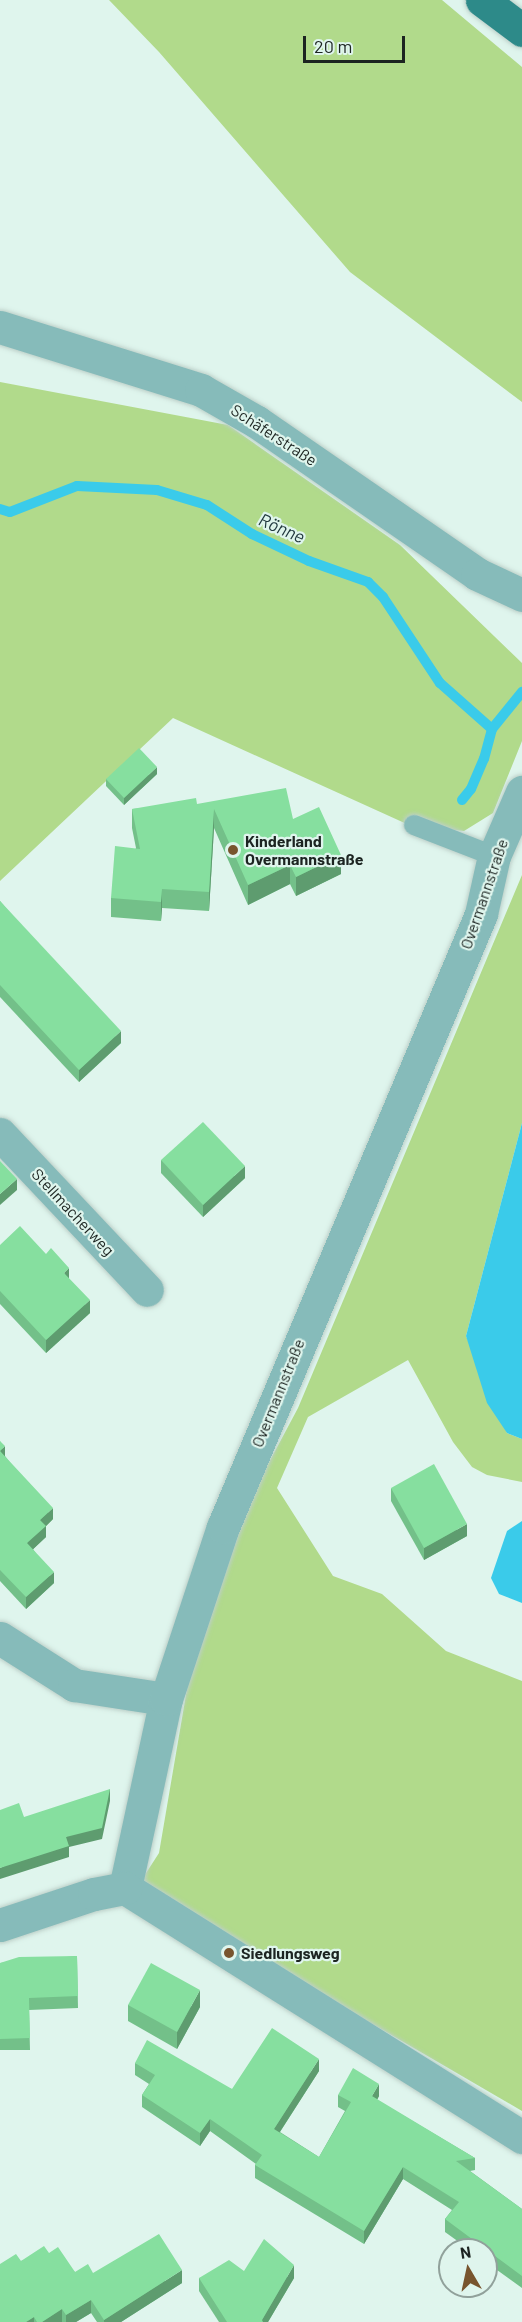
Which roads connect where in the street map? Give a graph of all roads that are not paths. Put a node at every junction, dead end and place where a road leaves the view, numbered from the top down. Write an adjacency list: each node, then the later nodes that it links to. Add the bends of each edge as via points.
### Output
1 (482, 0): 2 (main road)
2 (522, 30)
3 (0, 327): 4 (street, Schäferstraße, via 201,390 257,422 477,574)
4 (522, 595)
5 (522, 792): 7 (street, Overmannstraße)
6 (414, 825): 7 (lane)
7 (494, 856): 11 (street, Overmannstraße, via 481,914 223,1527)
8 (0, 1134): 9 (street, Stellmacherweg)
9 (147, 1290)
10 (0, 1638): 11 (street, via 74,1685)
11 (166, 1699): 12 (street, Overmannstraße)
12 (125, 1888): 13 (street, via 94,1894); 14 (street)
13 (0, 1925)
14 (522, 2137)

